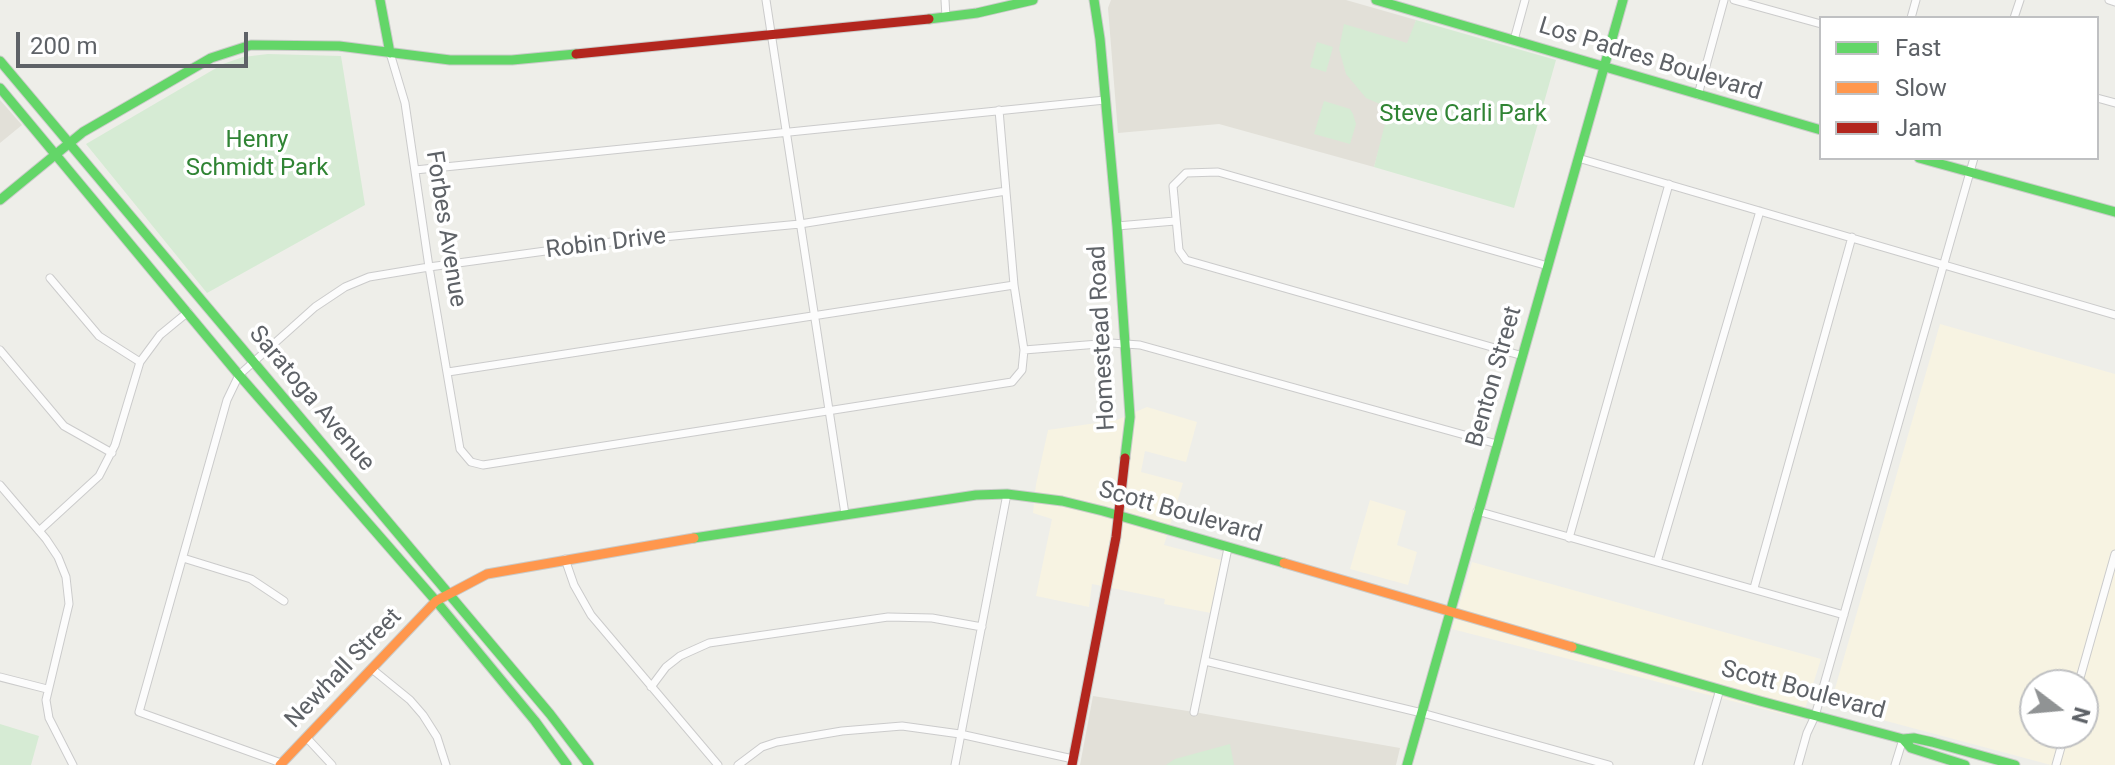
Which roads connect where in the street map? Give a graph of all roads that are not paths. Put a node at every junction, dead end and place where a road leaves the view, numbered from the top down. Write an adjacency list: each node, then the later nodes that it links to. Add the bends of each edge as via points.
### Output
1 (380, 0): 17 (main road, Forbes Avenue)
2 (766, 0): 15 (street)
3 (945, 0): 13 (street)
4 (1033, 0): 13 (main road)
5 (1094, 0): 22 (main road, Homestead Road)
6 (1376, 0): 16 (main road, Los Padres Boulevard)
7 (1525, 0): 16 (street)
8 (1623, 0): 19 (main road, Benton Street)
9 (1724, 0): 21 (street)
10 (1734, 0): 14 (street)
11 (2109, 0): 12 (street)
12 (2115, 2)
13 (946, 17): 15 (main road)
14 (1819, 23)
15 (772, 33): 17 (main road, via 512,60); 25 (street)
16 (1514, 40): 19 (main road, Los Padres Boulevard)
17 (390, 53): 26 (main road, via 322,45 241,47 192,69); 31 (street, Forbes Avenue, via 405,103)
18 (0, 61): 26 (main road, Saratoga Avenue)
19 (1604, 67): 21 (main road, Los Padres Boulevard); 28 (main road, Benton Street)
20 (0, 88): 27 (main road, Saratoga Avenue)
21 (1698, 95): 24 (main road, Los Padres Boulevard)
22 (1105, 100): 23 (street); 40 (main road, Homestead Road)
23 (999, 110): 25 (street); 34 (street)
24 (1819, 129)
25 (787, 131): 31 (street); 39 (street)
26 (69, 142): 27 (main road); 55 (main road, Saratoga Avenue)
27 (57, 154): 35 (main road); 47 (main road, Saratoga Avenue)
28 (1578, 158): 33 (street); 43 (main road, Benton Street)
29 (1926, 160): 32 (main road)
30 (1973, 160): 32 (street)
31 (415, 170): 44 (street, Forbes Avenue)
32 (1970, 173): 37 (main road); 42 (street)
33 (1669, 184): 36 (street); 67 (street)
34 (1006, 191): 39 (street, Robin Drive); 46 (street)
35 (0, 200)
36 (1760, 211): 41 (street); 72 (street)
37 (2115, 212)
38 (1175, 221): 40 (street); 43 (street, via 1173,186 1179,177 1218,172); 53 (street, via 1179,250 1192,262)
39 (800, 224): 44 (street, Robin Drive); 49 (street)
40 (1117, 226): 50 (main road, Homestead Road)
41 (1852, 237): 42 (street); 73 (street)
42 (1944, 264): 48 (street); 78 (street)
43 (1548, 266): 53 (main road, Benton Street)
44 (429, 267): 55 (street, Robin Drive, via 369,277 345,287); 56 (street, Forbes Avenue)
45 (50, 278): 54 (street, via 99,336)
46 (1014, 285): 49 (street); 52 (street)
47 (188, 312): 54 (street, via 160,335); 57 (main road, Saratoga Avenue)
48 (2115, 315)
49 (816, 316): 56 (street); 58 (street)
50 (1127, 344): 52 (street); 59 (street); 65 (main road, Homestead Road, via 1130,426)
51 (0, 350): 60 (street, via 64,426)
52 (1024, 350): 58 (street, via 1018,378 1005,385)
53 (1523, 356): 59 (main road, Benton Street)
54 (140, 362): 60 (street)
55 (253, 362): 57 (street, Robin Drive); 74 (main road, Saratoga Avenue)
56 (448, 372): 58 (street, Forbes Avenue, via 460,449 471,462 483,465)
57 (239, 375): 70 (street, via 227,400); 76 (main road, Saratoga Avenue)
58 (830, 412): 64 (street)
59 (1497, 444): 63 (main road, Benton Street)
60 (112, 453): 66 (street, via 99,476)
61 (0, 485): 66 (street)
62 (1007, 494): 64 (main road, Scott Boulevard); 65 (main road, Scott Boulevard); 79 (street)
63 (1477, 511): 67 (street); 77 (main road, Benton Street)
64 (845, 514): 71 (main road, Scott Boulevard)
65 (1118, 515): 68 (main road, Scott Boulevard); 93 (main road, Homestead Road)
66 (39, 531): 85 (street, via 62,567 69,604)
67 (1569, 538): 72 (street)
68 (1228, 548): 77 (main road, Scott Boulevard); 80 (street)
69 (2115, 554): 82 (street)
70 (183, 558): 75 (street, via 251,579); 94 (street, via 139,712)
71 (565, 559): 74 (main road, Scott Boulevard, via 487,574); 84 (street, via 591,615)
72 (1657, 562): 73 (street)
73 (1754, 588): 78 (street)
74 (448, 594): 76 (main road, Scott Boulevard); 100 (main road, Saratoga Avenue)
75 (284, 601)
76 (436, 601): 81 (main road, Newhall Street); 95 (main road, Saratoga Avenue)
77 (1450, 612): 86 (main road, Scott Boulevard); 88 (main road, Benton Street)
78 (1844, 615): 89 (street)
79 (982, 627): 84 (street, via 888,617 709,643 680,656); 90 (street)
80 (1205, 661): 87 (street); 88 (street)
81 (372, 669): 91 (main road, Newhall Street); 99 (street, via 423,715)
82 (2083, 669)
83 (0, 677): 85 (street)
84 (651, 687): 101 (street)
85 (47, 689): 97 (street, via 49,718)
86 (1720, 689): 89 (main road, Scott Boulevard); 105 (street)
87 (1194, 712)
88 (1422, 713): 96 (street); 104 (main road, Benton Street)
89 (1815, 716): 92 (main road, Scott Boulevard); 106 (street)
90 (960, 734): 93 (street); 102 (street, via 902,726 842,731 777,742); 103 (street)
91 (306, 737): 94 (main road, Newhall Street); 98 (street)
92 (1903, 739): 107 (street); 108 (main road, Scott Boulevard, via 1911,748); 109 (main road, Scott Boulevard)
93 (1072, 762)
94 (281, 764)
95 (567, 764)
96 (1605, 764)
97 (73, 765)
98 (332, 765)
99 (446, 765)
100 (589, 765)
101 (718, 765)
102 (738, 765)
103 (955, 765)
104 (1407, 765)
105 (1698, 765)
106 (1798, 765)
107 (1895, 765)
108 (1965, 765)
109 (2015, 765)

